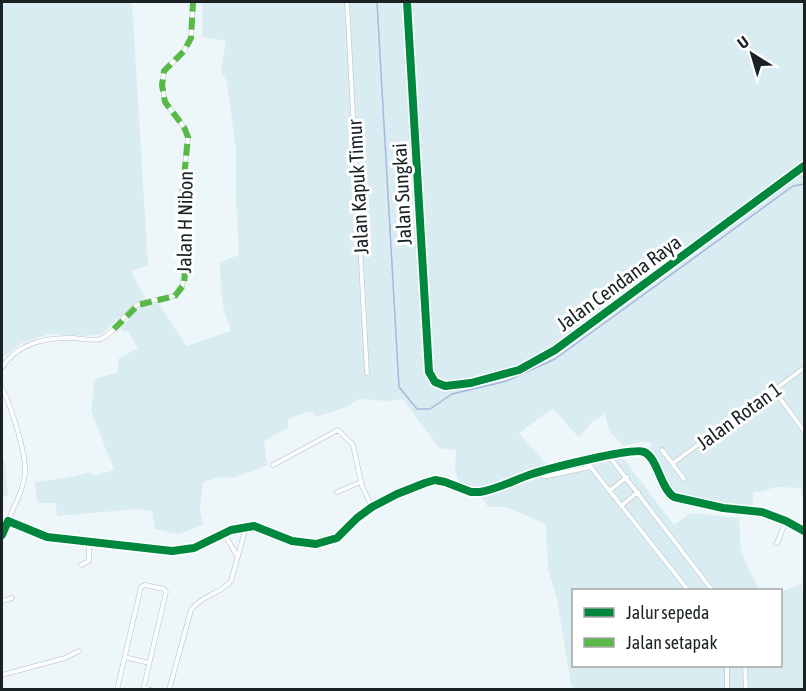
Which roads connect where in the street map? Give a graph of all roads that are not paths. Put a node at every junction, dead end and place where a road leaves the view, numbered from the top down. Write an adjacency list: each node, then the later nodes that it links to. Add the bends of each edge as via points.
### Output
1 (193, 2): 6 (street, Jalan H Nibon, via 191,38 164,71 162,85 165,102 188,137 181,202 187,251 182,288 172,297 138,305 106,338 33,342 9,357)
2 (347, 2): 8 (street, Jalan Kapuk Timur)
3 (407, 2): 9 (street, Jalan Sungkai, via 424,309 429,372)
4 (802, 168): 5 (street); 9 (street, Jalan Cendana Raya, via 555,350 496,378 445,386)
5 (804, 175)
6 (2, 367)
7 (804, 368): 11 (street, Jalan Rotan 1)
8 (367, 373)
9 (435, 382)
10 (2, 388): 28 (street, via 12,411 25,469)
11 (774, 390): 12 (street); 16 (street, Jalan Rotan 1)
12 (804, 431)
13 (662, 450): 16 (street)
14 (608, 456): 15 (street); 20 (street); 29 (street, via 644,452 674,497 723,508 756,510)
15 (586, 460): 18 (street); 19 (street)
16 (673, 463): 21 (street)
17 (273, 465): 22 (street, via 338,430 353,445)
18 (591, 467): 19 (street, via 548,476); 23 (street)
19 (539, 472): 27 (street, via 480,492 435,480)
20 (627, 477): 23 (street); 25 (street)
21 (684, 479)
22 (361, 482): 24 (street); 27 (street)
23 (609, 491): 26 (street)
24 (337, 492)
25 (638, 492): 26 (street); 39 (street)
26 (621, 506): 38 (street)
27 (372, 507): 30 (street, via 337,538 324,543 292,541 265,529)
28 (8, 521): 33 (street); 34 (street, via 42,536)
29 (786, 521): 31 (street); 35 (street)
30 (246, 527): 32 (street); 36 (street)
31 (804, 531)
32 (224, 533): 34 (street, via 175,551); 36 (street)
33 (2, 535)
34 (89, 541): 37 (street, via 89,561)
35 (777, 543)
36 (238, 557): 51 (street, via 228,584 191,610)
37 (81, 566)
38 (686, 589)
39 (710, 589)
40 (12, 598): 41 (street)
41 (2, 601)
42 (79, 651): 47 (street)
43 (125, 657): 44 (street); 44 (street, via 141,587 165,589); 49 (street)
44 (148, 663): 48 (street)
45 (727, 667): 52 (street)
46 (745, 667): 53 (street)
47 (2, 675)
48 (143, 689): 50 (street)
49 (117, 690)
50 (150, 690)
51 (169, 690)
52 (727, 690)
53 (746, 690)

